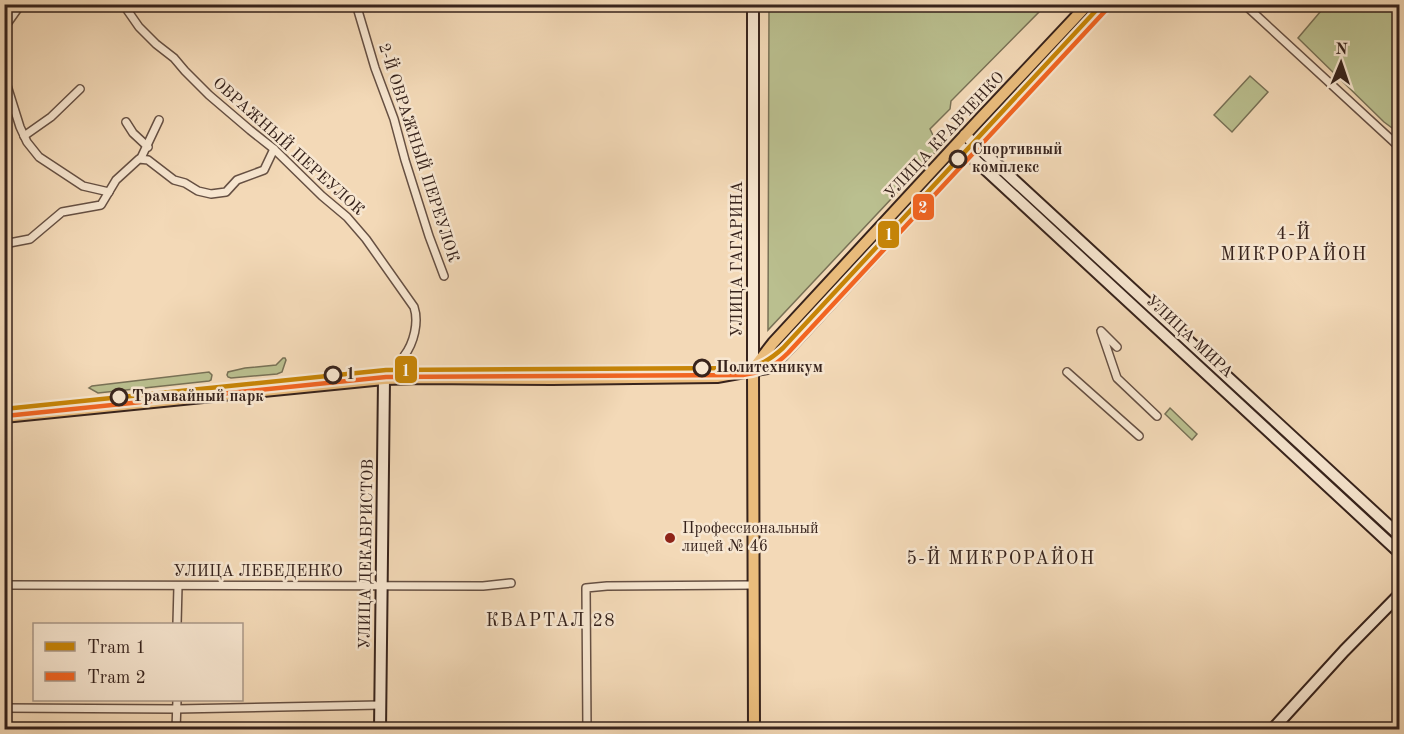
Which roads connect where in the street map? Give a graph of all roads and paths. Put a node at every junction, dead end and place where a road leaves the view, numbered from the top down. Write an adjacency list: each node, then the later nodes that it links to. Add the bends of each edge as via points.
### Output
1 (21, 4): 8 (street)
2 (123, 4): 21 (street, ОВРАЖНЫЙ ПЕРЕУЛОК, via 139,27 184,71)
3 (356, 4): 30 (street, 2-Й ОВРАЖНЫЙ ПЕРЕУЛОК)
4 (753, 4): 37 (main road, УЛИЦА ГАГАРИНА)
5 (1088, 4): 9 (main road, УЛИЦА КРАВЧЕНКО)
6 (1244, 4): 19 (street)
7 (1106, 5): 11 (main road, УЛИЦА КРАВЧЕНКО)
8 (4, 28)
9 (1023, 74): 11 (street); 14 (main road, УЛИЦА КРАВЧЕНКО)
10 (4, 76): 17 (street)
11 (1034, 83): 16 (main road, УЛИЦА КРАВЧЕНКО)
12 (80, 89): 17 (street)
13 (159, 120): 20 (street)
14 (979, 120): 16 (street); 18 (main road, УЛИЦА КРАВЧЕНКО)
15 (126, 122): 20 (street)
16 (990, 129): 22 (main road, УЛИЦА КРАВЧЕНКО)
17 (24, 136): 26 (street, via 48,163 83,186)
18 (962, 140): 22 (main road, УЛИЦА МИРА); 24 (main road, УЛИЦА КРАВЧЕНКО)
19 (1400, 145)
20 (148, 147): 23 (street)
21 (274, 149): 23 (street, via 264,170 237,180 226,192 217,194 174,180); 35 (street, ОВРАЖНЫЙ ПЕРЕУЛОК, via 354,225 414,307 411,344)
22 (972, 149): 25 (main road, УЛИЦА КРАВЧЕНКО); 43 (main road, УЛИЦА МИРА)
23 (141, 158): 26 (street, via 119,176)
24 (939, 164): 25 (street); 27 (main road, УЛИЦА КРАВЧЕНКО)
25 (950, 174): 28 (main road, УЛИЦА КРАВЧЕНКО)
26 (109, 192): 29 (street, via 101,205 62,212 30,239)
27 (904, 202): 28 (street); 31 (main road, УЛИЦА КРАВЧЕНКО)
28 (916, 211): 32 (main road, УЛИЦА КРАВЧЕНКО)
29 (4, 244)
30 (444, 276)
31 (825, 287): 32 (street); 34 (main road, УЛИЦА КРАВЧЕНКО)
32 (836, 298): 36 (main road, УЛИЦА КРАВЧЕНКО)
33 (1117, 347): 40 (street, via 1101,331 1117,378)
34 (768, 350): 36 (street); 37 (main road, УЛИЦА КРАВЧЕНКО)
35 (404, 356)
36 (777, 360): 37 (main road, УЛИЦА КРАВЧЕНКО, via 767,368)
37 (753, 369): 39 (main road, УЛИЦА КРАВЧЕНКО, via 717,377); 48 (main road, УЛИЦА ГАГАРИНА)
38 (1067, 372): 42 (street)
39 (384, 379): 41 (main road, УЛИЦА КРАВЧЕНКО); 50 (main road, УЛИЦА ДЕКАБРИСТОВ)
40 (1157, 416)
41 (4, 417)
42 (1139, 436)
43 (1304, 457): 44 (main road, УЛИЦА МИРА); 45 (main road, УЛИЦА МИРА)
44 (1400, 536)
45 (1400, 553)
46 (511, 583): 50 (street, УЛИЦА ЛЕБЕДЕНКО)
47 (4, 585): 49 (street, УЛИЦА ЛЕБЕДЕНКО)
48 (753, 585): 59 (street, via 586,588); 60 (main road, УЛИЦА ГАГАРИНА)
49 (178, 586): 50 (street, УЛИЦА ЛЕБЕДЕНКО); 52 (street)
50 (381, 586): 54 (main road, УЛИЦА ДЕКАБРИСТОВ)
51 (1400, 594): 61 (main road)
52 (177, 623)
53 (177, 701): 56 (street)
54 (380, 705): 56 (street); 58 (main road, УЛИЦА ДЕКАБРИСТОВ)
55 (4, 708): 56 (street)
56 (176, 709): 57 (street)
57 (176, 729)
58 (380, 729)
59 (587, 729)
60 (754, 729)
61 (1272, 729)

